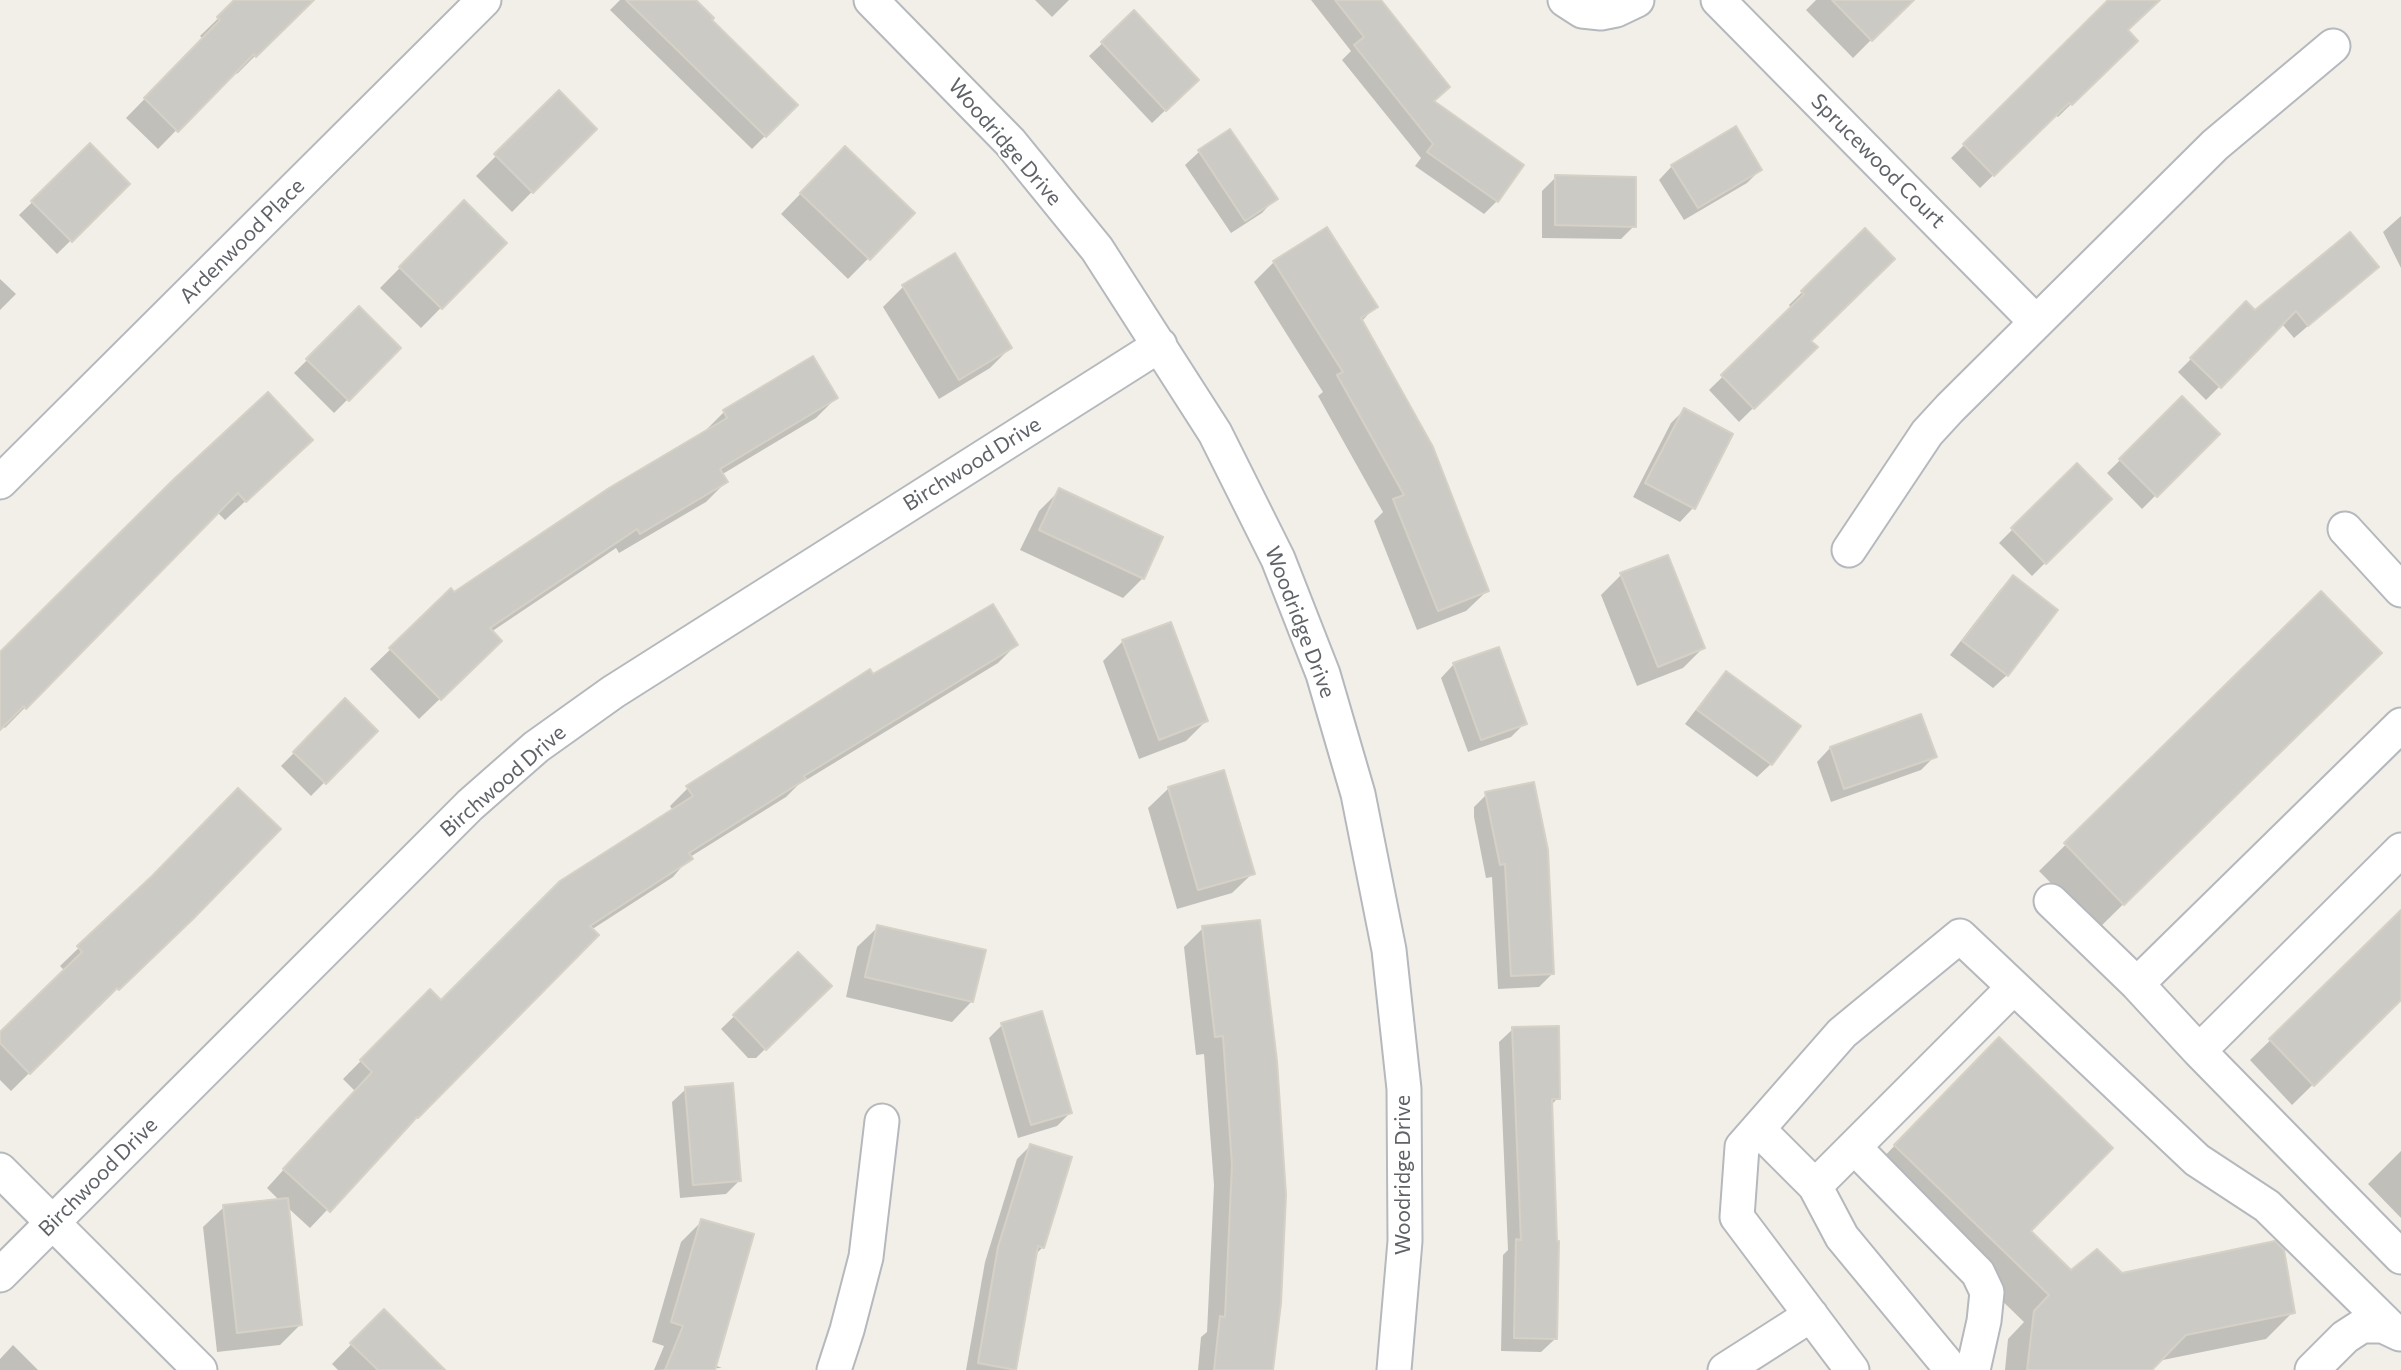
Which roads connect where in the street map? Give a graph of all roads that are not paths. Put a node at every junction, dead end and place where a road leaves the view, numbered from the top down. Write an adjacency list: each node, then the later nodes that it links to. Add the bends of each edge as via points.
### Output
1 (484, 0): 9 (street, Ardenwood Place)
2 (872, 0): 8 (street, Woodridge Drive, via 1010,142 1097,249)
3 (1565, 0): 4 (street, via 1582,11 1601,13)
4 (1637, 0)
5 (1718, 0): 7 (street, Sprucewood Court)
6 (2333, 46): 7 (street, via 2215,145)
7 (2036, 322): 11 (street, via 1927,433)
8 (1160, 345): 24 (street, Birchwood Drive, via 613,692 536,747 470,805); 31 (street, Woodridge Drive, via 1215,433 1278,559 1323,674 1357,794 1390,950 1404,1089 1405,1241)
9 (0, 482)
10 (2345, 529): 12 (street)
11 (1849, 550)
12 (2401, 590)
13 (2401, 725): 16 (street)
14 (2401, 850): 18 (street)
15 (2051, 901): 16 (street)
16 (2137, 984): 18 (street)
17 (2014, 987): 20 (street, via 1960,936 1842,1033); 21 (street); 28 (street, via 2197,1160 2267,1206)
18 (2199, 1051): 25 (street)
19 (882, 1121): 30 (street, via 866,1257)
20 (1758, 1129): 23 (street); 27 (street, via 1742,1147 1737,1217)
21 (1854, 1147): 23 (street); 35 (street, via 1978,1273 1987,1292)
22 (0, 1170): 24 (street)
23 (1815, 1186): 34 (street, via 1842,1237)
24 (52, 1222): 26 (street, Birchwood Drive); 29 (street)
25 (2401, 1257)
26 (0, 1275)
27 (1811, 1315): 32 (street); 33 (street)
28 (2398, 1333): 36 (street, via 2384,1326 2362,1326 2345,1336)
29 (200, 1370)
30 (834, 1370)
31 (1394, 1370)
32 (1725, 1370)
33 (1852, 1370)
34 (1952, 1370)
35 (1973, 1370)
36 (2312, 1370)

